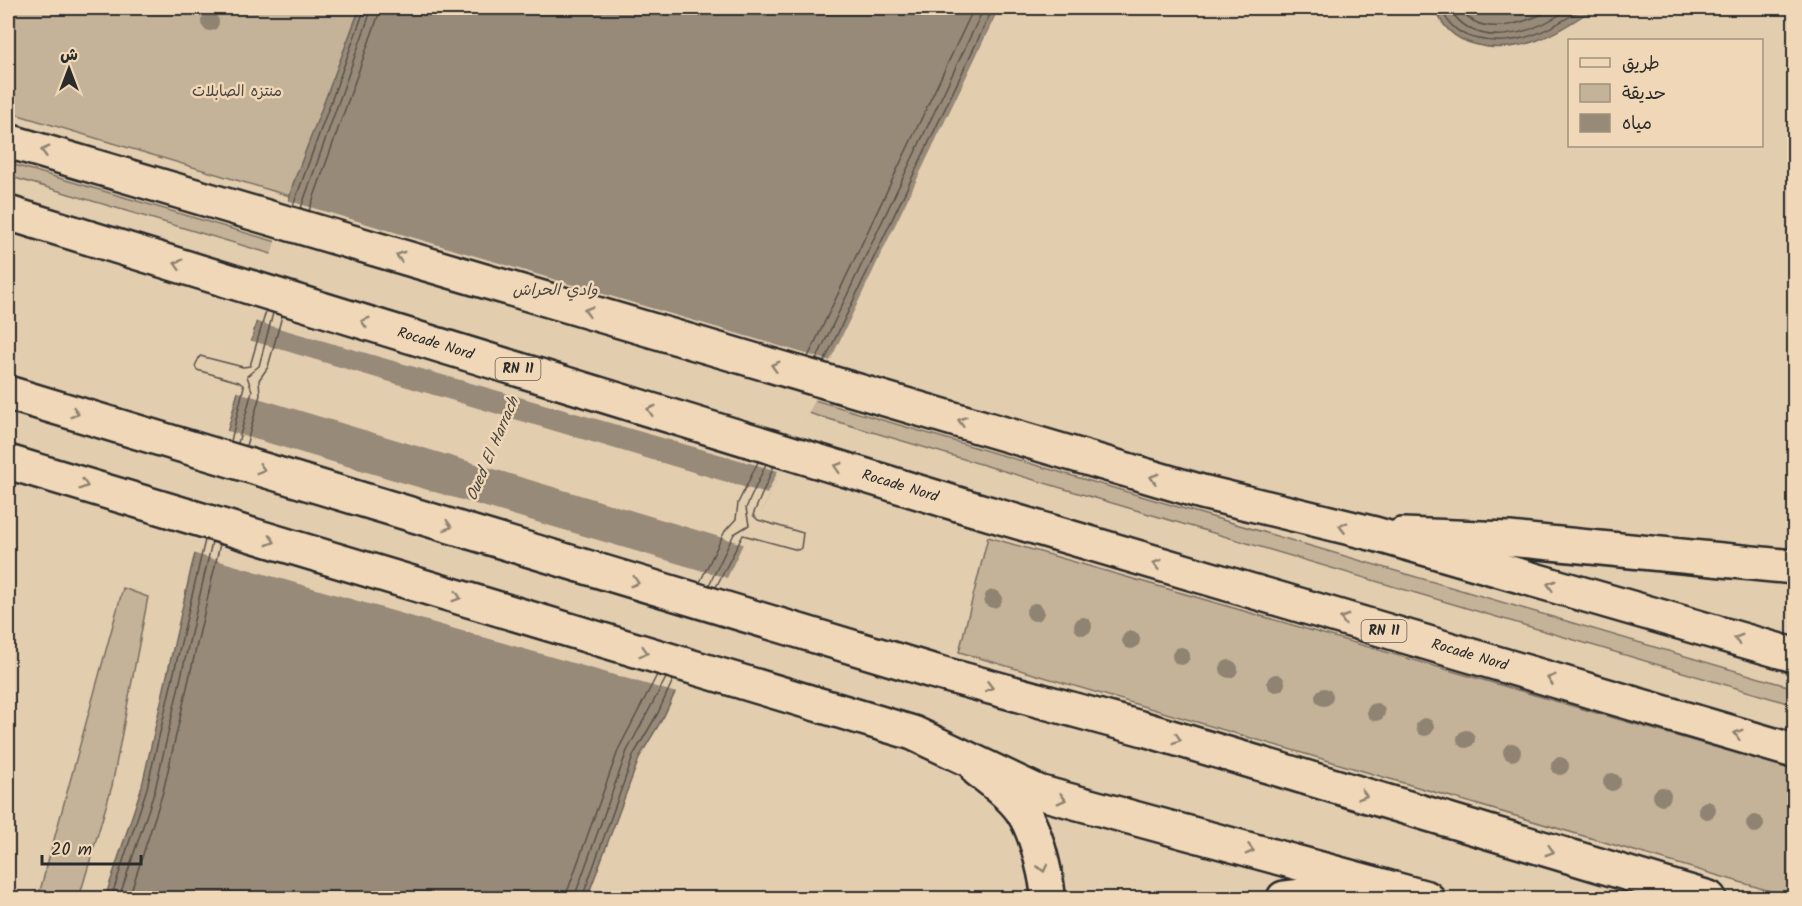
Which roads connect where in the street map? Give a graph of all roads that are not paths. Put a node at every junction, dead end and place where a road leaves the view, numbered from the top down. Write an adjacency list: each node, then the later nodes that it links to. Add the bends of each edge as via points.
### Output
1 (8, 141): 5 (main road, one-way to 1, via 1202,492)
2 (8, 213): 8 (main road, Rocade Nord / RN 11, one-way to 2, via 974,509)
3 (13, 395): 13 (main road, one-way to 13, via 932,671 1144,729)
4 (8, 462): 9 (main road, one-way to 9, via 913,733)
5 (1375, 534): 6 (main road, via 1509,539); 7 (main road, one-way to 5)
6 (1794, 567)
7 (1794, 655)
8 (1794, 751)
9 (962, 758): 10 (main road, one-way to 10, via 1003,789 1026,816 1034,830); 12 (main road, one-way to 12, via 1038,792)
10 (1048, 898)
11 (1284, 898): 12 (main road, via 1375,891)
12 (1426, 898)
13 (1708, 898)

